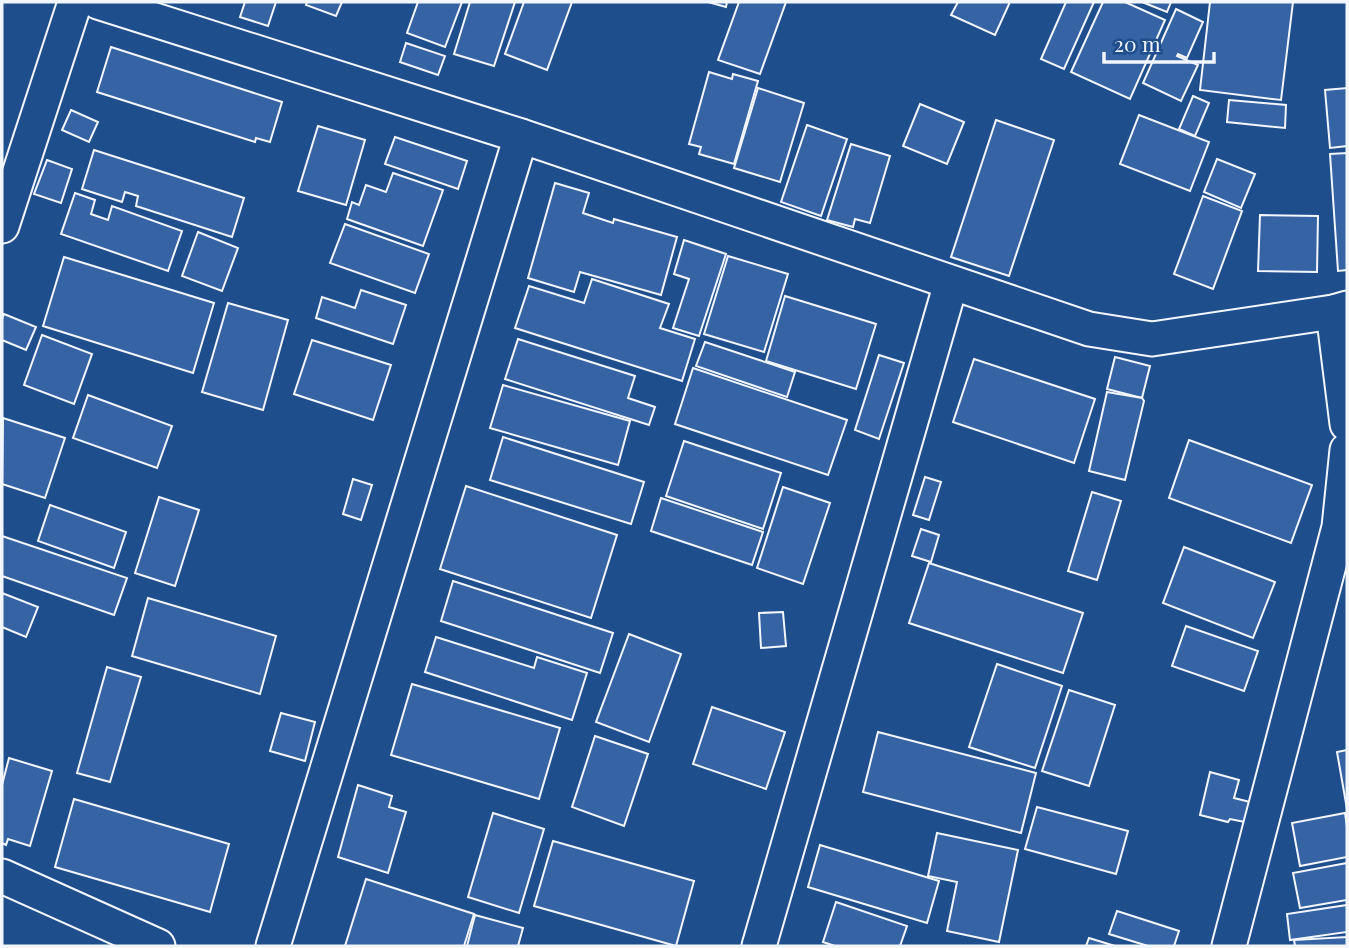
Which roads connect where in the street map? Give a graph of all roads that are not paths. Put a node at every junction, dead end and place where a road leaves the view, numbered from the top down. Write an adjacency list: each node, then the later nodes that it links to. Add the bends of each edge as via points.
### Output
1 (75, 2): 4 (street)
2 (97, 2): 3 (street)
3 (521, 136): 5 (street); 11 (street)
4 (2, 226)
5 (951, 283): 6 (street, via 1089,330 1152,339); 12 (street)
6 (1340, 310): 7 (street)
7 (1347, 424)
8 (1347, 450): 13 (street, via 1339,527)
9 (2, 876): 10 (street)
10 (158, 946)
11 (273, 946)
12 (759, 946)
13 (1228, 946)

